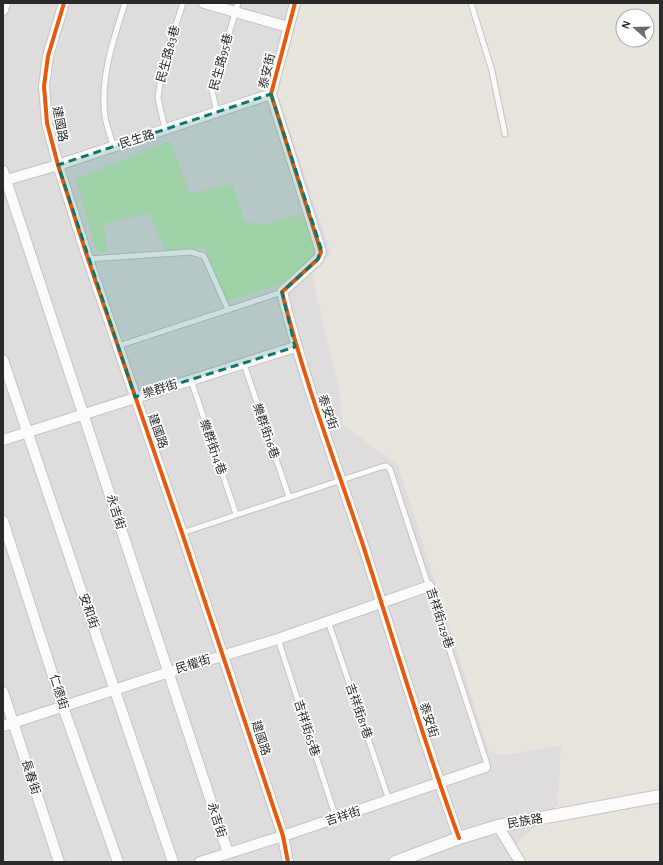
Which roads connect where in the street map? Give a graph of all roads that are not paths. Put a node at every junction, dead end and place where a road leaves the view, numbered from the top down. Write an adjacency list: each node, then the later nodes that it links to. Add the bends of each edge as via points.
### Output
1 (5, 3): 9 (street)
2 (64, 3): 16 (street, 建國路, via 48,56 44,86 47,123)
3 (125, 3): 15 (lane, via 108,60 103,93 105,118)
4 (183, 3): 13 (lane, 民生路83巷, via 162,68 158,98)
5 (204, 3): 8 (street)
6 (295, 3): 10 (street, 泰安街)
7 (471, 3): 14 (lane, via 492,71)
8 (237, 8): 10 (street); 12 (lane, 民生路95巷, via 212,91)
9 (3, 10)
10 (288, 27): 11 (street, 泰安街)
11 (271, 94): 12 (street, 民生路); 19 (street, 泰安街, via 321,248 318,259)
12 (217, 112): 13 (street, 民生路)
13 (165, 129): 15 (street, 民生路)
14 (505, 134)
15 (113, 146): 16 (street, 民生路)
16 (58, 165): 17 (street, 民生路); 18 (street, 建國路)
17 (4, 178): 27 (street, 永吉街)
18 (88, 259): 20 (lane, via 191,252 204,256); 21 (street, 建國路)
19 (282, 292): 20 (lane); 22 (street, 泰安街)
20 (228, 310): 21 (lane)
21 (118, 346): 26 (street, 建國路)
22 (295, 346): 24 (street, 樂群街); 30 (street, 泰安街)
23 (3, 360): 28 (street, 安和街)
24 (244, 364): 25 (street, 樂群街); 31 (lane, 樂群街16巷)
25 (191, 380): 26 (street, 樂群街); 32 (lane, 樂群街14巷)
26 (135, 396): 27 (street, 樂群街); 34 (street, 建國路)
27 (83, 414): 28 (street, 樂群街); 40 (street, 永吉街)
28 (27, 433): 29 (street, 樂群街); 41 (street, 安和街)
29 (3, 440)
30 (341, 481): 31 (lane); 35 (lane, 吉祥街129巷, via 381,467 386,466 390,469); 36 (street, 泰安街)
31 (289, 497): 32 (lane)
32 (236, 514): 34 (lane)
33 (3, 522): 43 (street, 仁德街)
34 (182, 533): 39 (street, 建國路)
35 (429, 586): 36 (street, 民權街); 46 (lane, 吉祥街129巷, via 487,764)
36 (382, 602): 37 (street, 民權街); 47 (street, 泰安街)
37 (328, 621): 38 (street, 民權街); 49 (lane, 吉祥街81巷)
38 (278, 638): 39 (street, 民權街); 50 (lane, 吉祥街65巷)
39 (223, 655): 40 (street, 民權街); 52 (street, 建國路)
40 (168, 672): 41 (street, 民權街); 54 (street, 永吉街)
41 (116, 690): 43 (street, 民權街); 57 (street, 安和街)
42 (3, 692): 44 (street, 長春街)
43 (63, 707): 44 (street, 民權街); 56 (street, 仁德街)
44 (13, 723): 45 (street, 民權街); 55 (street, 長春街)
45 (3, 726)
46 (485, 767): 47 (street, 吉祥街)
47 (439, 783): 49 (street, 吉祥街); 53 (street, 泰安街)
48 (660, 796): 51 (street, 民族路)
49 (390, 801): 50 (street, 吉祥街)
50 (336, 818): 52 (street, 吉祥街)
51 (498, 826): 53 (street, 民族路); 61 (street)
52 (282, 836): 54 (street, 吉祥街); 59 (street, 建國路)
53 (459, 838): 60 (street, 民族路)
54 (228, 853): 58 (street, 吉祥街)
55 (59, 862)
56 (118, 862)
57 (173, 862)
58 (200, 862)
59 (288, 862)
60 (395, 862)
61 (520, 862)

